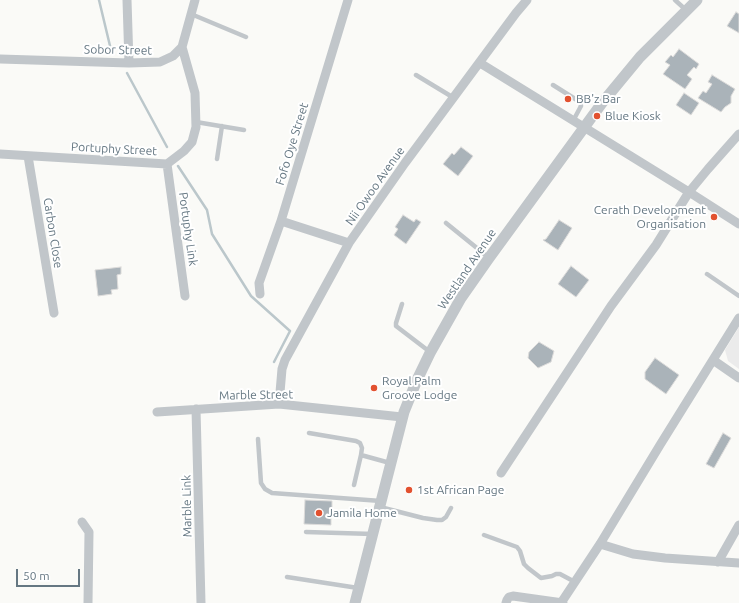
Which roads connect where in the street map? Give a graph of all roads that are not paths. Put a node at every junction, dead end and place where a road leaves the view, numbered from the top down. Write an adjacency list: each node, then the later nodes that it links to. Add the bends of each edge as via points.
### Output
1 (127, 0): 12 (street)
2 (195, 0): 8 (street)
3 (348, 0): 28 (street, Fofo Oye Street)
4 (527, 0): 13 (street, Nii Owoo Avenue)
5 (675, 0): 7 (lane)
6 (697, 0): 7 (street, Westland Avenue)
7 (686, 10): 20 (street, Westland Avenue, via 640,57)
8 (191, 14): 9 (lane); 10 (street)
9 (246, 37)
10 (182, 47): 12 (street, Sobor Street, via 173,56 160,62); 18 (street, Portuphy Street, via 195,93)
11 (0, 59): 12 (street, Sobor Street)
12 (129, 63)
13 (480, 63): 16 (street, Nii Owoo Avenue); 17 (street)
14 (416, 76): 16 (lane)
15 (553, 85): 17 (lane, via 580,102 581,106)
16 (454, 98): 31 (street, Nii Owoo Avenue)
17 (573, 121): 20 (street)
18 (196, 122): 19 (lane); 26 (street, Portuphy Street, via 192,142)
19 (222, 126): 21 (lane); 25 (lane)
20 (584, 128): 27 (street); 32 (street, Westland Avenue)
21 (244, 130)
22 (739, 134): 27 (street)
23 (0, 154): 24 (street, Portuphy Street)
24 (28, 156): 26 (street, Portuphy Street); 38 (street, Carbon Close)
25 (218, 159)
26 (167, 164): 35 (street, Portuphy Link)
27 (689, 192): 30 (street); 51 (street, via 656,245 611,306)
28 (281, 221): 31 (street); 34 (street, Fofo Oye Street, via 260,283)
29 (446, 223): 32 (lane)
30 (739, 224)
31 (349, 243): 43 (street, Nii Owoo Avenue, via 285,360)
32 (489, 258): 40 (street, Westland Avenue, via 461,298)
33 (708, 274): 36 (lane)
34 (260, 294)
35 (185, 296)
36 (739, 296)
37 (402, 304): 40 (lane, via 396,326)
38 (54, 313)
39 (739, 318): 41 (street)
40 (430, 353): 46 (street, Westland Avenue)
41 (713, 360): 42 (street); 60 (street)
42 (739, 378)
43 (279, 404): 44 (street, Marble Street); 46 (street, Marble Street)
44 (196, 409): 45 (street, Marble Street); 67 (street, Marble Link)
45 (157, 412)
46 (402, 417): 50 (street, Westland Avenue)
47 (310, 433): 49 (lane, via 356,441 362,448)
48 (258, 439): 53 (lane, via 261,483 272,493)
49 (361, 455): 50 (lane); 52 (lane)
50 (390, 463): 53 (street, Westland Avenue)
51 (501, 473)
52 (354, 485)
53 (380, 504): 54 (lane, via 437,520 446,517); 58 (street, Westland Avenue)
54 (451, 508)
55 (82, 522): 66 (street, via 89,532)
56 (739, 525): 61 (street)
57 (306, 532): 58 (lane)
58 (373, 534): 65 (street, Westland Avenue)
59 (484, 535): 64 (lane, via 517,547 524,564 541,578 560,574)
60 (600, 544): 61 (street, via 633,554); 64 (street)
61 (718, 562): 62 (street)
62 (739, 563)
63 (287, 576): 65 (lane)
64 (575, 582): 70 (street)
65 (358, 588): 68 (street, Westland Avenue)
66 (88, 603)
67 (201, 603)
68 (355, 603)
69 (506, 603): 70 (street, via 509,597 513,596)
70 (562, 603)

